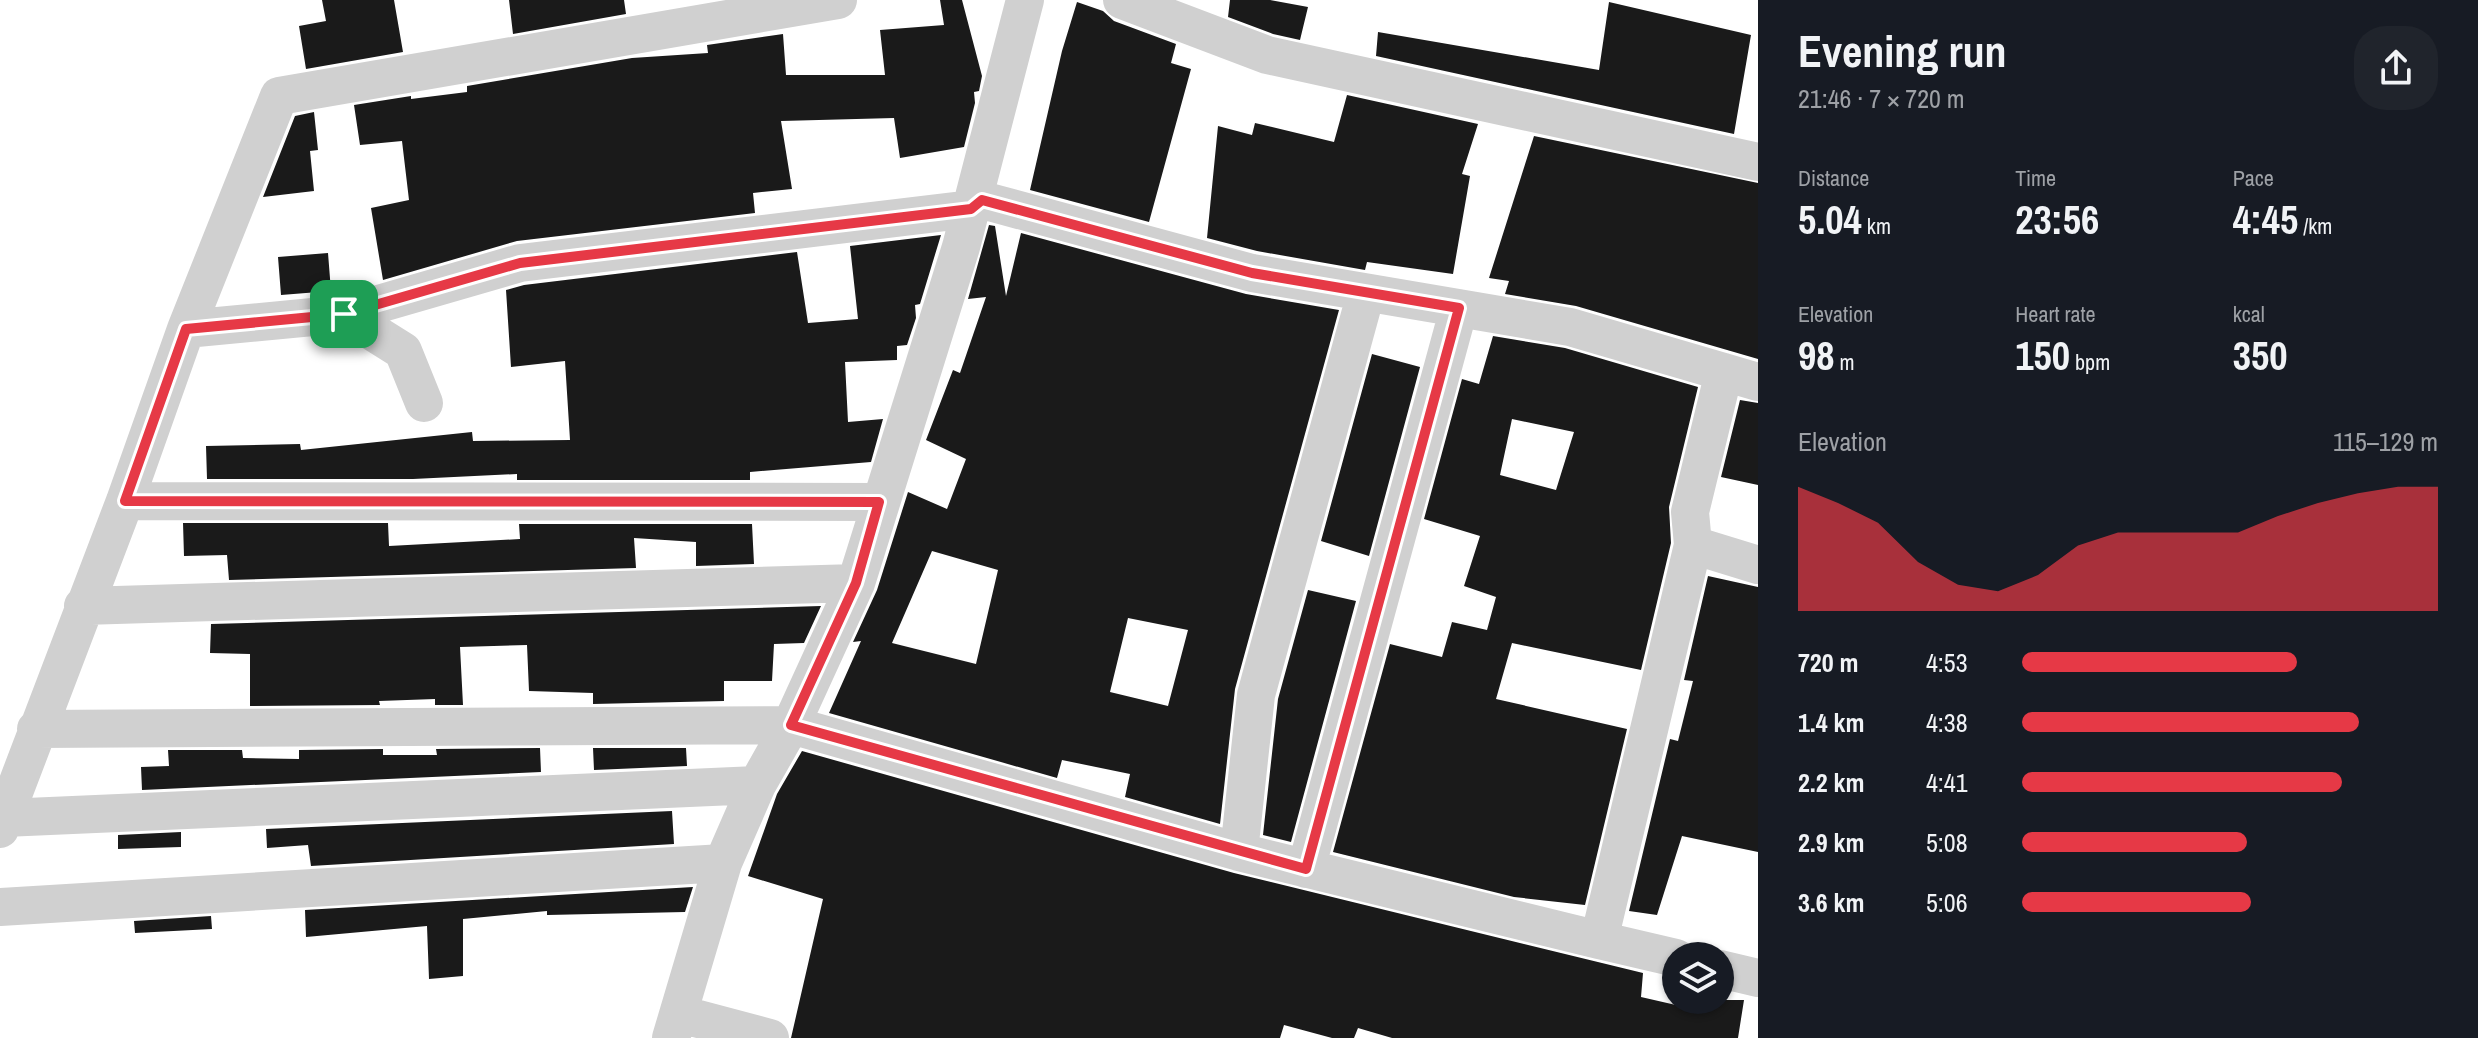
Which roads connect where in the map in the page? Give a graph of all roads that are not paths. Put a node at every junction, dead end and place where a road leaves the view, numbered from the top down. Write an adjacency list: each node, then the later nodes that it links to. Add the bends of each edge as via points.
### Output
1 (838, 0): 9 (street, via 279,96)
2 (1025, 0): 5 (street)
3 (1122, 0): 4 (street, via 1267,55)
4 (1758, 162)
5 (971, 209): 6 (street, via 982,200 1252,273); 8 (street, via 520,263); 13 (street)
6 (1366, 293): 7 (street); 22 (street, via 1256,695)
7 (1459, 308): 10 (street, via 1570,327); 24 (street)
8 (344, 314): 9 (street); 11 (street, via 403,351)
9 (186, 329): 12 (street)
10 (1741, 377): 14 (street, via 1690,512)
11 (424, 403)
12 (125, 501): 13 (street); 17 (street)
13 (879, 502): 16 (street)
14 (1693, 545): 15 (street); 26 (street)
15 (1758, 565)
16 (856, 583): 17 (street); 18 (street)
17 (83, 606): 19 (street)
18 (791, 725): 19 (street); 20 (street); 22 (street)
19 (36, 729): 21 (street)
20 (757, 785): 21 (street); 23 (street)
21 (2, 824)
22 (1239, 852): 24 (street)
23 (723, 863): 25 (street); 30 (street)
24 (1306, 869): 26 (street)
25 (0, 907)
26 (1599, 940): 27 (street)
27 (1662, 955)
28 (1734, 972): 29 (street)
29 (1758, 978)
30 (675, 1026): 31 (street)
31 (770, 1038)

